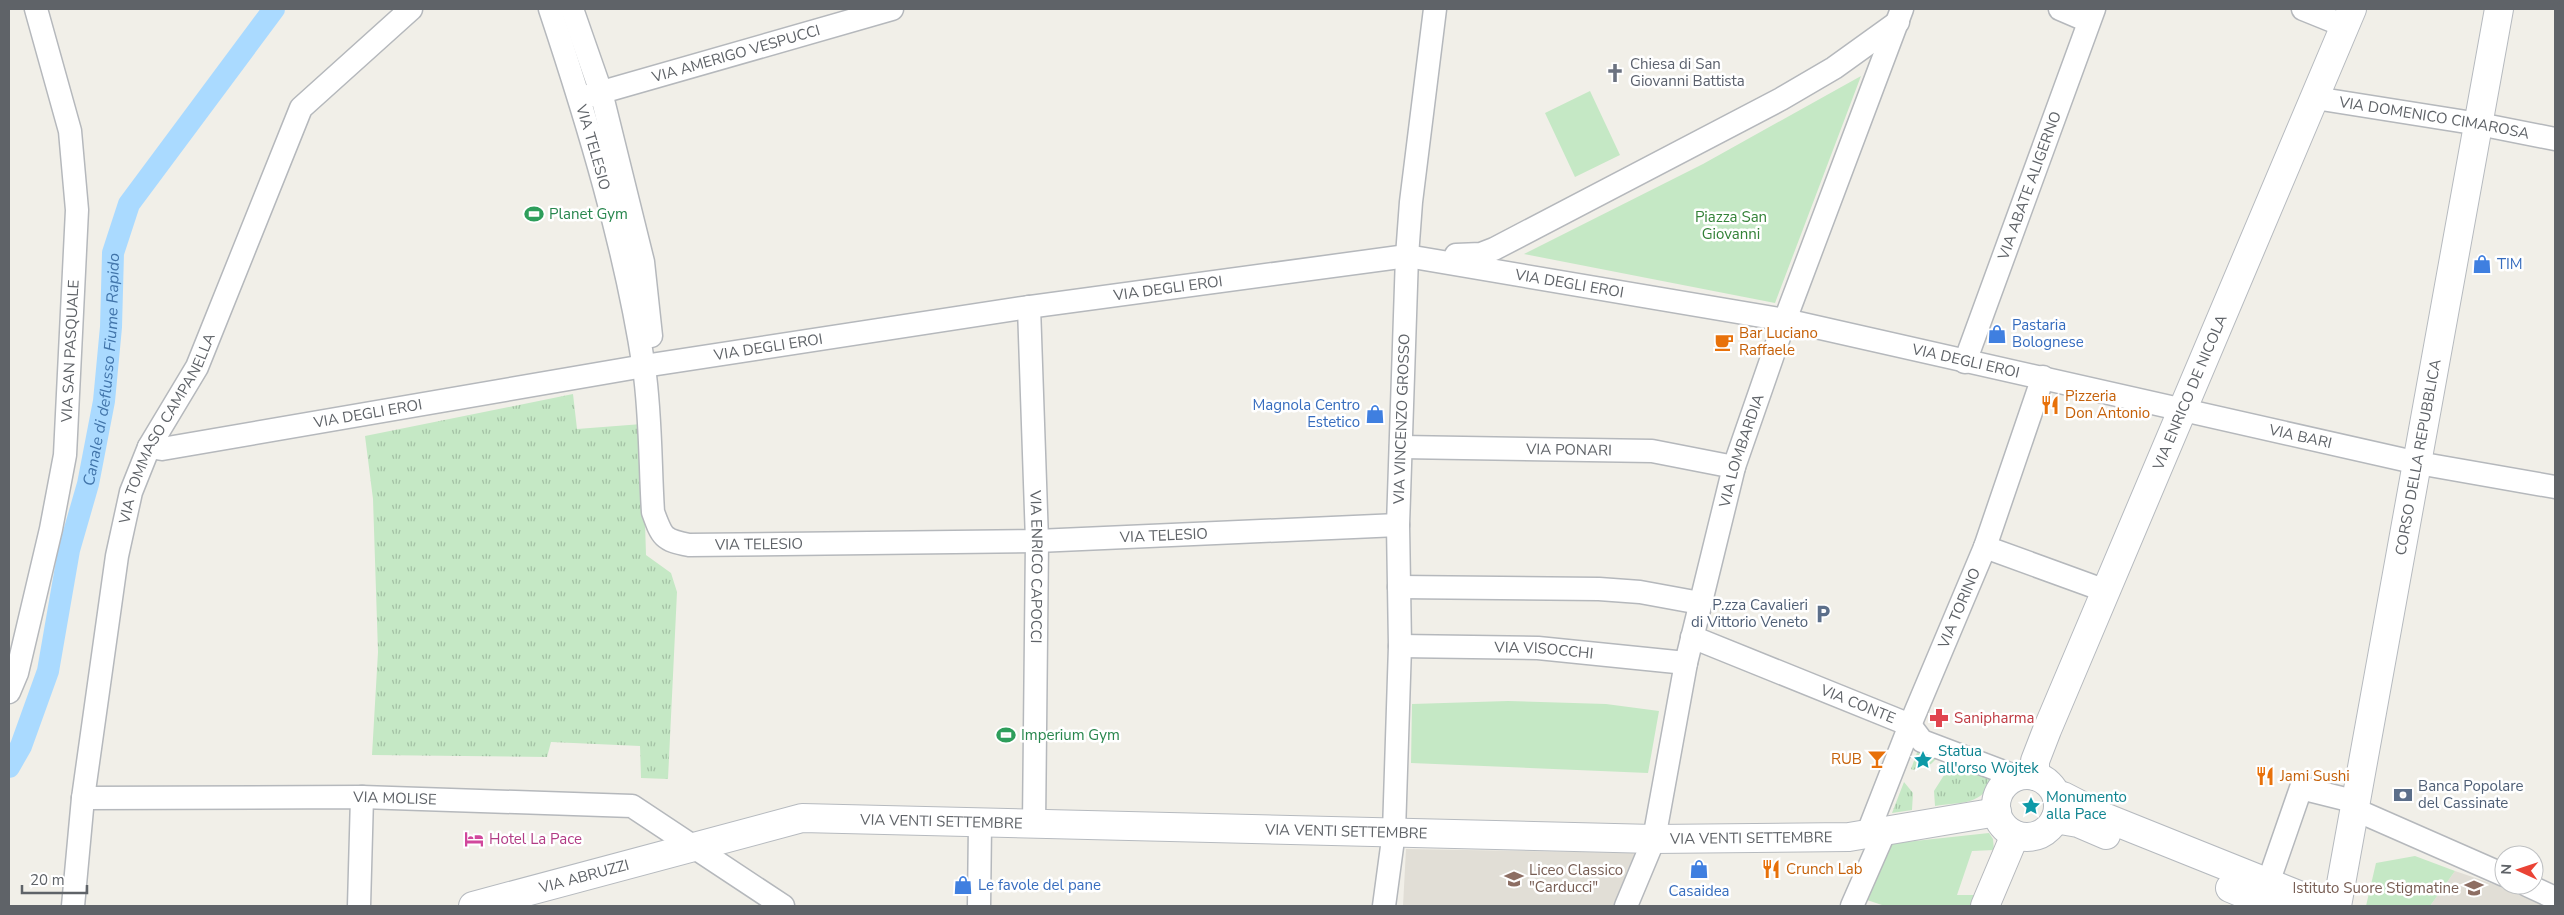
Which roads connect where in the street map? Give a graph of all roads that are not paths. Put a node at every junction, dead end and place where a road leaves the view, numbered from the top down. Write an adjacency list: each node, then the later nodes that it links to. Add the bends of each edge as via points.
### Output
1 (36, 9): 40 (street, VIA SAN PASQUALE, via 70,131 77,210 73,328 65,455 17,673)
2 (550, 9): 15 (street, VIA TELESIO)
3 (572, 9): 13 (street, VIA TELESIO)
4 (892, 9): 13 (street, VIA AMERIGO VESPUCCI)
5 (1435, 9): 18 (street, VIA VINCENZO GROSSO)
6 (2060, 9): 11 (street)
7 (2303, 9): 12 (street)
8 (2499, 9): 16 (main road, CORSO DELLA REPUBBLICA)
9 (411, 10): 26 (street, VIA TOMMASO CAMPANELLA, via 301,108 197,367)
10 (1900, 15): 19 (street, via 1834,68); 21 (street, VIA LOMBARDIA)
11 (2091, 15): 22 (street, VIA ABATE ALIGERNO)
12 (2349, 17): 14 (main road, VIA ENRICO DE NICOLA)
13 (601, 92): 15 (street, VIA AMERIGO VESPUCCI); 23 (street, VIA TELESIO, via 643,262)
14 (2315, 98): 16 (street, VIA DOMENICO CIMAROSA); 25 (main road, VIA ENRICO DE NICOLA)
15 (579, 99): 23 (street, VIA TELESIO)
16 (2479, 124): 17 (street, VIA DOMENICO CIMAROSA); 28 (main road, CORSO DELLA REPUBBLICA)
17 (2555, 140)
18 (1407, 256): 19 (street, VIA DEGLI EROI); 20 (street, VIA DEGLI EROI); 27 (street, VIA VINCENZO GROSSO)
19 (1488, 263): 21 (street, VIA DEGLI EROI)
20 (1029, 307): 23 (street, VIA DEGLI EROI); 32 (street, VIA ENRICO CAPOCCI)
21 (1785, 320): 22 (street, VIA DEGLI EROI); 29 (street, VIA LOMBARDIA)
22 (1965, 362): 24 (street, VIA DEGLI EROI)
23 (649, 365): 26 (street, VIA DEGLI EROI, via 162,449); 32 (street, VIA TELESIO, via 653,512 660,530 669,541 689,545)
24 (2043, 377): 25 (street, VIA DEGLI EROI); 33 (street, VIA TORINO)
25 (2183, 410): 28 (street, VIA BARI); 35 (main road, VIA ENRICO DE NICOLA)
26 (149, 447): 44 (street, VIA TOMMASO CAMPANELLA, via 131,492 117,556)
27 (1401, 447): 29 (street, VIA PONARI, via 1652,451); 31 (street, VIA VINCENZO GROSSO)
28 (2418, 463): 30 (street, VIA BARI); 45 (main road, CORSO DELLA REPUBBLICA)
29 (1734, 467): 36 (street, VIA LOMBARDIA)
30 (2555, 487)
31 (1398, 525): 32 (street, VIA TELESIO); 34 (street, VIA VINCENZO GROSSO)
32 (1037, 541): 49 (street, VIA ENRICO CAPOCCI)
33 (1985, 547): 35 (street); 41 (street, VIA TORINO)
34 (1399, 587): 36 (street, via 1599,588); 38 (street, VIA VINCENZO GROSSO)
35 (2106, 591): 42 (main road, VIA ENRICO DE NICOLA)
36 (1700, 603): 37 (street, VIA LOMBARDIA)
37 (1692, 637): 39 (street, VIA LOMBARDIA); 41 (street, VIA CONTE)
38 (1400, 646): 39 (street, VIA VISOCCHI, via 1538,648); 50 (street, VIA VINCENZO GROSSO)
39 (1686, 663): 53 (street, VIA LOMBARDIA)
40 (9, 692)
41 (1910, 725): 42 (street, VIA CONTE, via 1922,741); 51 (street, VIA TORINO)
42 (2026, 777): 46 (main road, via 2045,781); 47 (main road, via 2003,787)
43 (362, 797): 44 (street, VIA MOLISE); 54 (street, VIA MOLISE, via 632,806); 58 (street)
44 (83, 798): 57 (street, VIA TOMMASO CAMPANELLA)
45 (2357, 806): 55 (street); 56 (street, via 2301,788); 67 (main road, CORSO DELLA REPUBBLICA)
46 (2056, 809): 52 (main road, via 2042,833 2034,837); 56 (main road, via 2078,823)
47 (1997, 812): 51 (main road, VIA VENTI SETTEMBRE); 52 (main road, via 2003,826)
48 (980, 824): 49 (main road, VIA VENTI SETTEMBRE); 54 (main road, VIA VENTI SETTEMBRE, via 802,818); 61 (street)
49 (1034, 825): 50 (main road, VIA VENTI SETTEMBRE)
50 (1394, 832): 53 (main road, VIA VENTI SETTEMBRE); 62 (street, VIA VINCENZO GROSSO)
51 (1875, 834): 53 (main road, VIA VENTI SETTEMBRE); 64 (street, VIA TORINO)
52 (2015, 834): 65 (main road)
53 (1654, 839): 63 (street, VIA LOMBARDIA)
54 (696, 848): 59 (main road, VIA ABRUZZI); 60 (street, VIA MOLISE)
55 (2494, 870)
56 (2271, 895): 66 (main road)
57 (73, 906)
58 (359, 906)
59 (473, 906)
60 (783, 906)
61 (979, 906)
62 (1384, 906)
63 (1626, 906)
64 (1852, 906)
65 (1985, 906)
66 (2326, 906)
67 (2338, 906)

